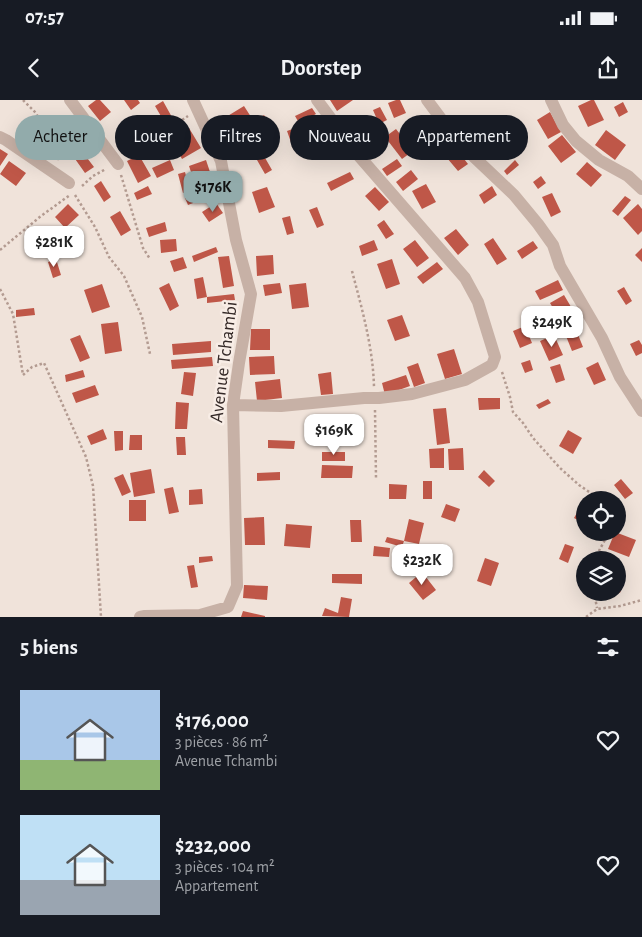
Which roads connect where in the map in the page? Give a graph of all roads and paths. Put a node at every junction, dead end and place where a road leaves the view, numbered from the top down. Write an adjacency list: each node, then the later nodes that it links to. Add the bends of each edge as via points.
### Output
1 (23, 100): 8 (path, via 36,113)
2 (70, 100): 9 (street)
3 (317, 100): 17 (street, via 359,156 465,278 478,302)
4 (427, 100): 20 (street, via 475,158 514,195 553,244 560,266)
5 (551, 100): 11 (street, via 563,125 576,141)
6 (195, 105): 9 (path); 19 (street, Avenue Tchambi, via 222,161 236,240 251,294)
7 (0, 137): 10 (street)
8 (60, 161)
9 (118, 164): 10 (path); 13 (path, via 143,248)
10 (72, 188): 12 (path); 16 (path, via 109,257 124,276 142,317)
11 (642, 189)
12 (0, 250)
13 (150, 259)
14 (352, 271): 18 (path, via 365,317 374,372)
15 (0, 289): 26 (path, via 13,314 23,375 44,363 86,457 94,486)
16 (150, 354)
17 (495, 357): 18 (street, via 492,365 465,380 412,394); 22 (path, via 504,374 513,412 560,468)
18 (374, 398): 19 (street, via 281,406); 21 (path)
19 (233, 405): 27 (street, Avenue Tchambi, via 237,586 228,607 200,615)
20 (642, 411)
21 (376, 478)
22 (588, 491)
23 (642, 600): 25 (path)
24 (596, 601): 25 (path)
25 (597, 609): 28 (path)
26 (101, 617)
27 (140, 617)
28 (586, 617)

